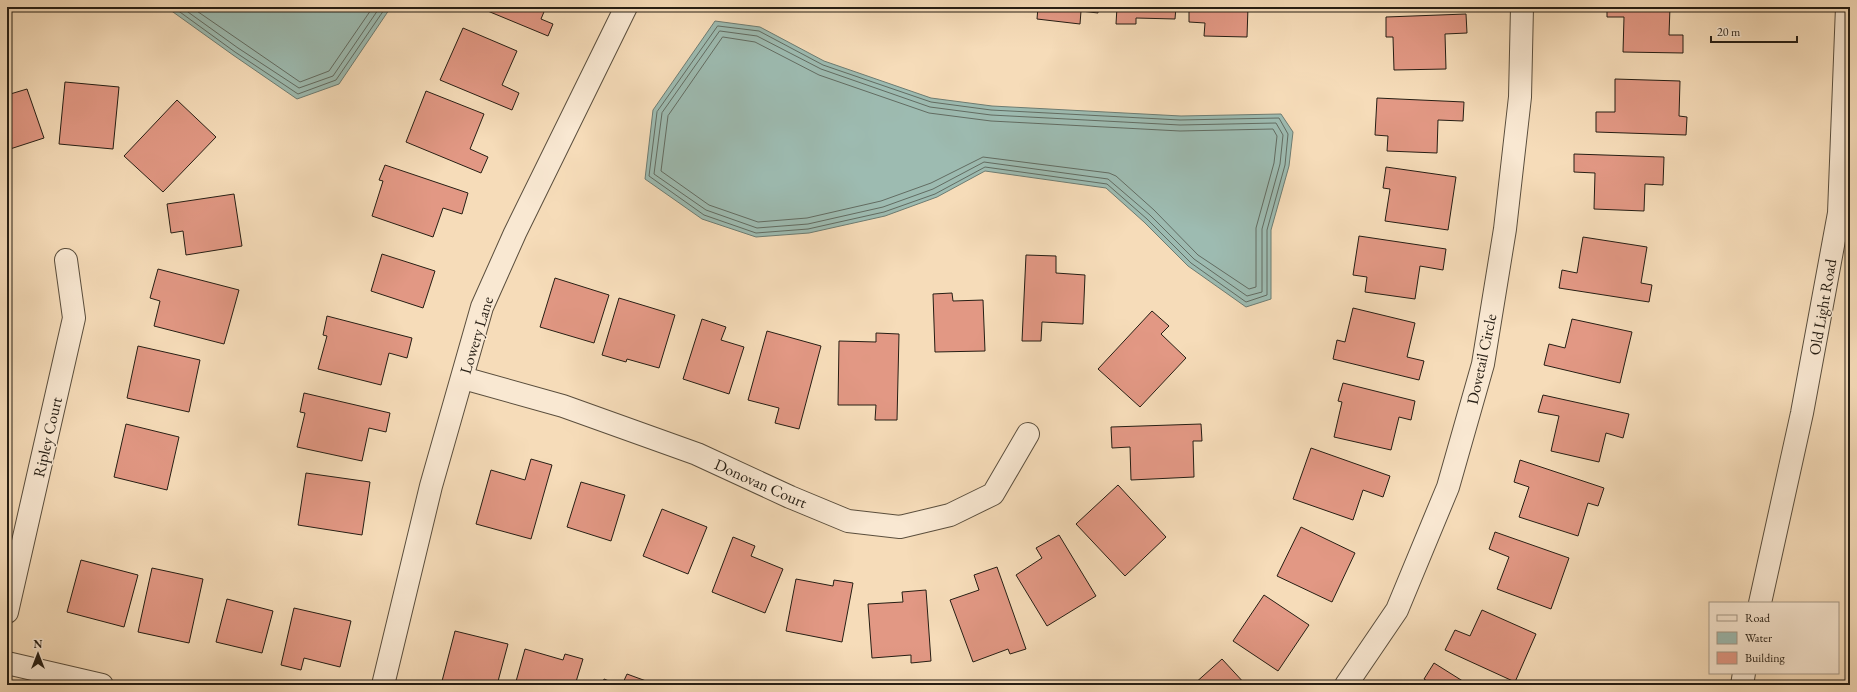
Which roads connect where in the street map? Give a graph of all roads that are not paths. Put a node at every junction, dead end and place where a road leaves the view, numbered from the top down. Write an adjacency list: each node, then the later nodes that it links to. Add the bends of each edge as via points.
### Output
1 (626, 7): 6 (street, Lowery Lane, via 515,232 482,307)
2 (1522, 7): 14 (street, Dovetail Circle, via 1520,97 1506,229 1483,364 1448,487 1397,610)
3 (1847, 7): 4 (street, Old Light Road)
4 (1845, 213): 8 (street, Old Light Road)
5 (66, 260): 9 (street, Ripley Court, via 74,318)
6 (463, 378): 7 (street, Donovan Court, via 562,406 697,454 848,521 900,527 950,515 993,494); 13 (street, Lowery Lane, via 430,486)
7 (1028, 434)
8 (1760, 602)
9 (7, 612)
10 (7, 663): 12 (street)
11 (1744, 674): 15 (street)
12 (102, 685)
13 (383, 685)
14 (1346, 685)
15 (1742, 685)

